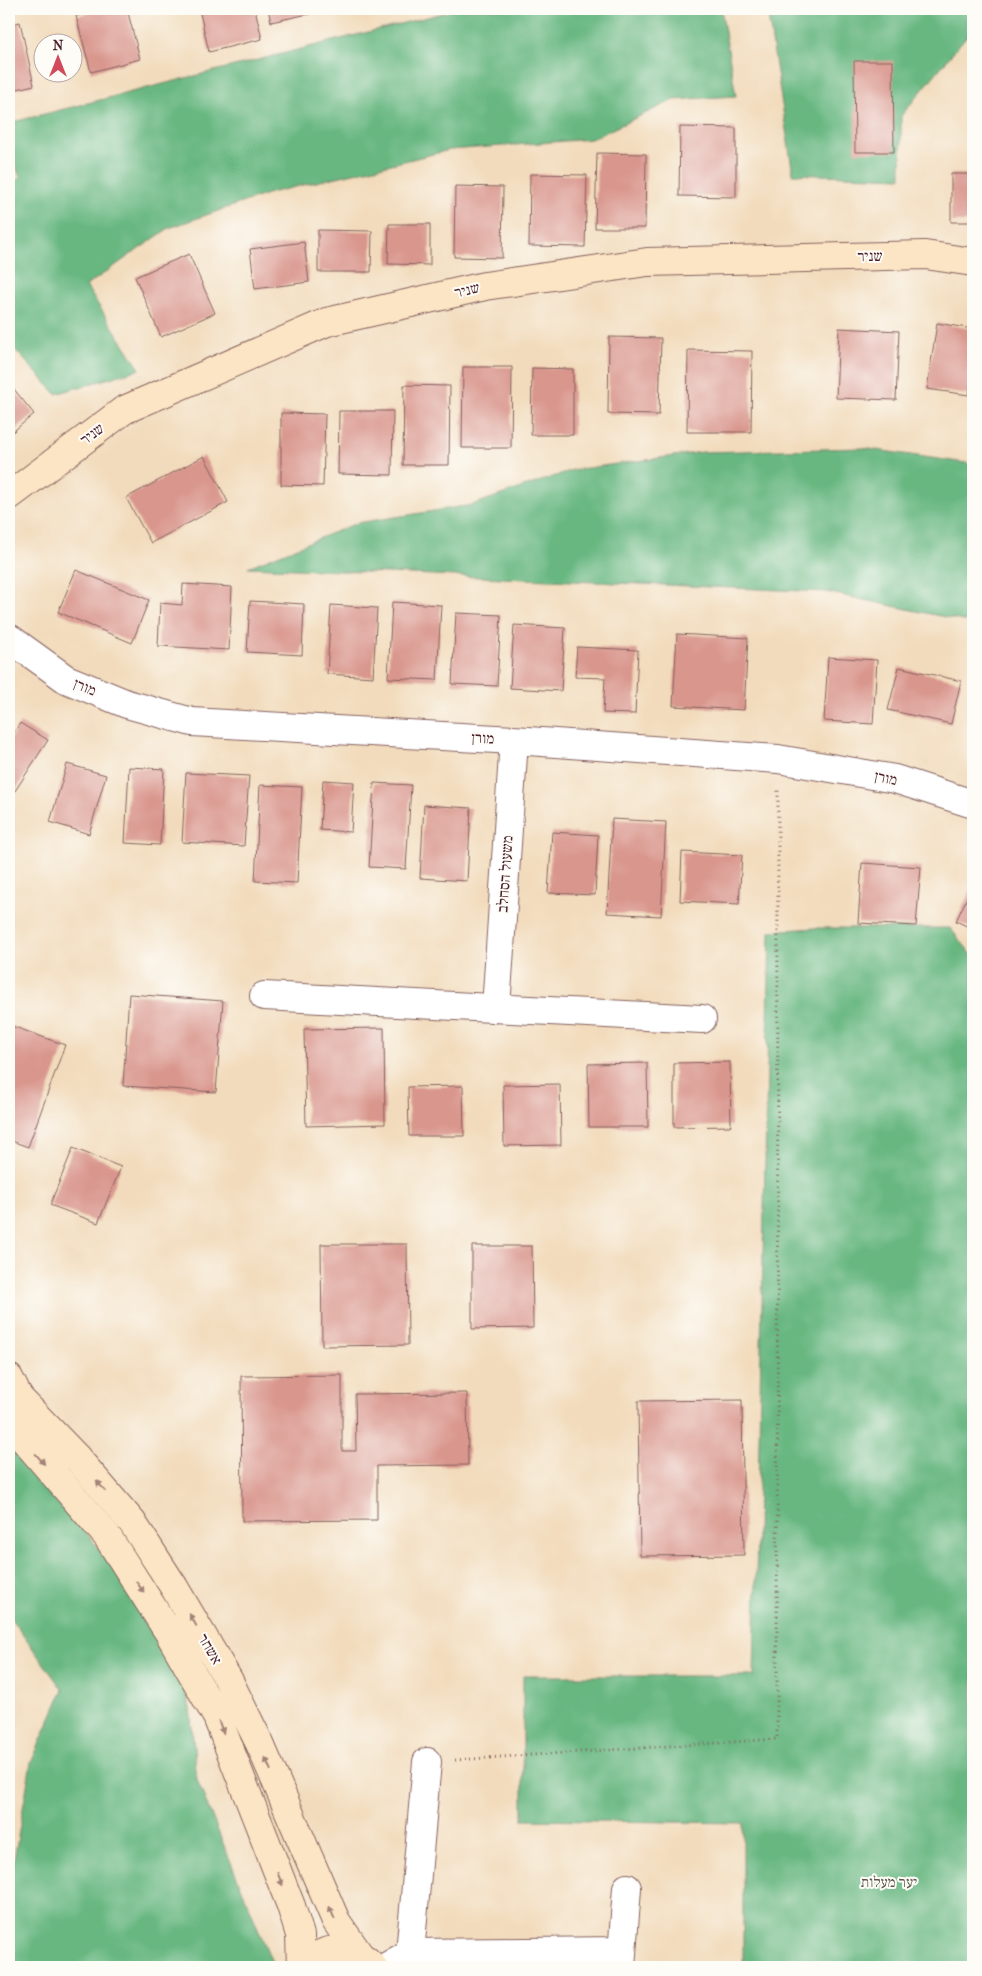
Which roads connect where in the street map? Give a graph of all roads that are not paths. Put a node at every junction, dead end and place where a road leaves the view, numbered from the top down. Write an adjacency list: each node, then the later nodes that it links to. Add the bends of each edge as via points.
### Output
1 (973, 262): 2 (main road, שניר, via 925,255 647,262 485,286 327,322 124,410)
2 (9, 496)
3 (9, 638): 4 (street, מורן, via 66,680 127,704 192,722)
4 (514, 740): 5 (street, מורן, via 778,759 895,779); 7 (street, משעול הסחלב)
5 (973, 804)
6 (264, 996): 7 (street)
7 (496, 1008): 8 (street)
8 (702, 1019)
9 (9, 1378): 15 (main road, אשחר, one-way to 9, via 336,1921 260,1744 228,1679 174,1587 132,1522 19,1398)
10 (9, 1422): 16 (main road, אשחר, one-way to 16, via 107,1536 170,1633 217,1717 291,1906 300,1935)
11 (427, 1762): 13 (street)
12 (627, 1888): 14 (street)
13 (410, 1953): 14 (street); 18 (street)
14 (621, 1959)
15 (366, 1961): 17 (main road, via 346,1950 332,1950 319,1954)
16 (301, 1967)
17 (305, 1967)
18 (386, 1967)

